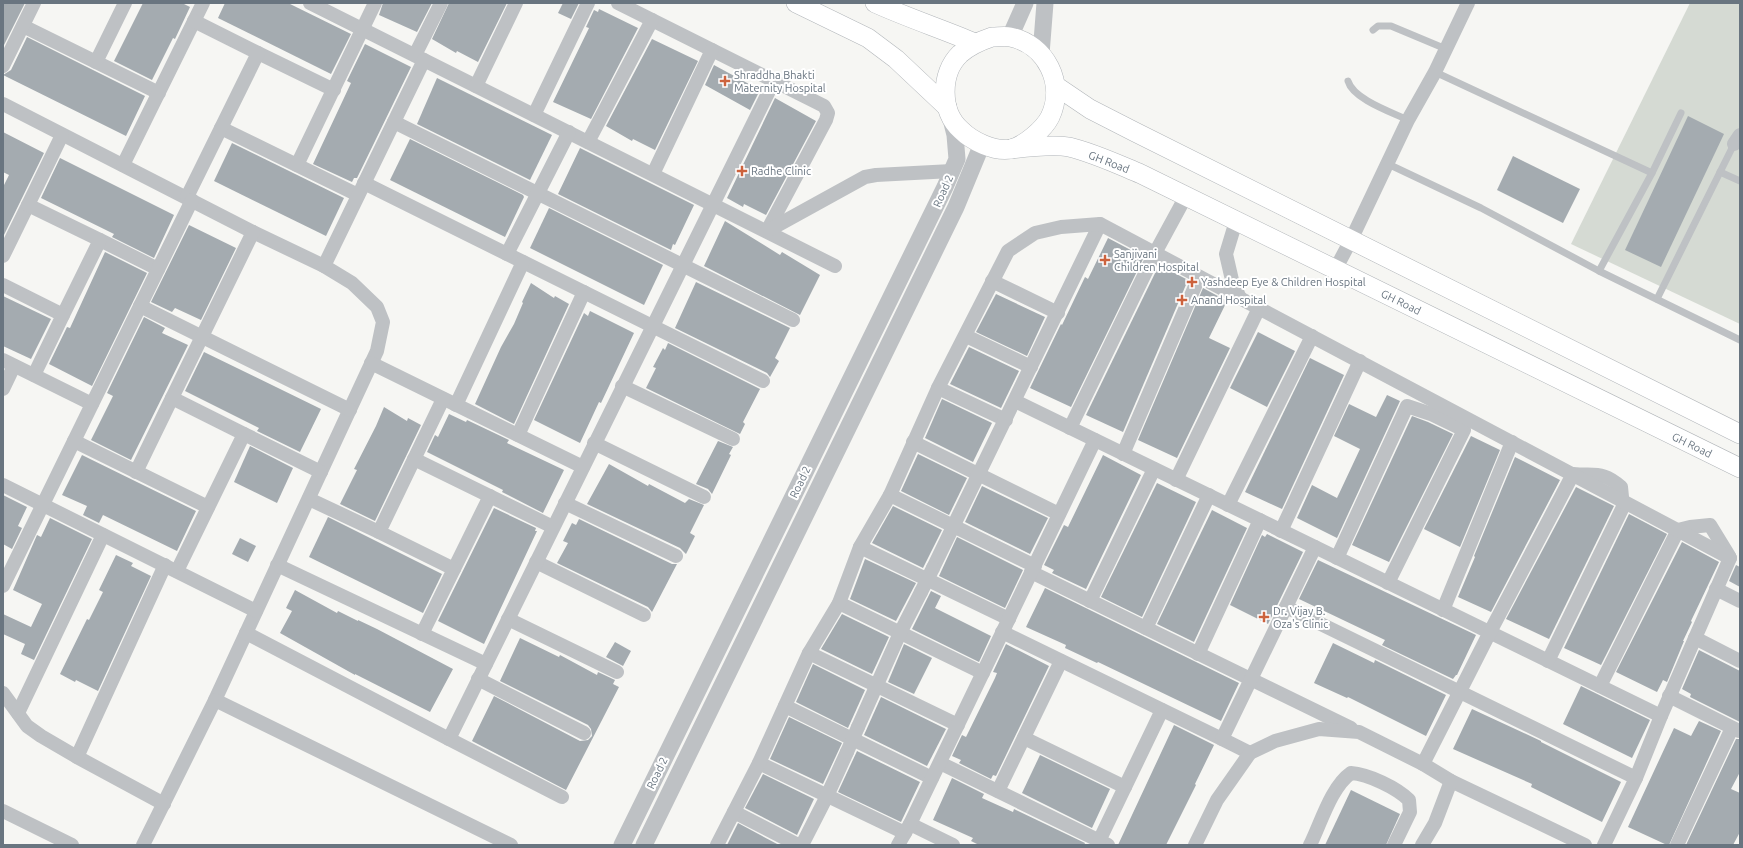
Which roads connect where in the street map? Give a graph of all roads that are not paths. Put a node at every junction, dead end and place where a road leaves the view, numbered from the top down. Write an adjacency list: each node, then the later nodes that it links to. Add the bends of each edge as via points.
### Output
1 (34, 3): 17 (street)
2 (125, 3): 27 (street)
3 (203, 3): 16 (street)
4 (310, 3): 18 (street)
5 (375, 3): 18 (street)
6 (442, 3): 26 (street)
7 (516, 3): 32 (street)
8 (588, 3): 39 (street)
9 (618, 3): 15 (street)
10 (796, 3): 37 (main road, via 868,38 896,59)
11 (875, 3): 21 (main road)
12 (1025, 3): 20 (street)
13 (1045, 3): 25 (street)
14 (1468, 3): 22 (street)
15 (652, 20): 23 (street); 46 (street)
16 (194, 21): 24 (street); 35 (street)
17 (23, 26): 27 (street); 28 (street)
18 (363, 30): 26 (street); 34 (street)
19 (1373, 30): 22 (lane, via 1378,26 1391,26)
20 (1010, 37): 21 (main road, via 992,37); 25 (main road, via 1027,43)
21 (975, 43): 37 (main road, via 960,54 950,70 945,88)
22 (1446, 49): 29 (street)
23 (712, 50): 30 (street); 55 (street)
24 (258, 53): 34 (street); 42 (street)
25 (1041, 54): 33 (main road, via 1051,68)
26 (420, 58): 32 (street); 41 (street)
27 (96, 62): 35 (street)
28 (3, 66)
29 (1435, 72): 40 (street); 54 (lane)
30 (774, 81): 61 (street); 65 (street, via 824,106 828,113)
31 (1348, 81): 40 (lane, via 1350,87 1359,95)
32 (476, 86): 39 (street)
33 (1056, 86): 48 (main road, via 1050,118 1040,132); 68 (main road, via 1090,109)
34 (334, 90): 51 (street)
35 (159, 93): 50 (street)
36 (3, 104): 44 (street)
37 (948, 111): 47 (main road, via 958,128 969,138); 52 (street, Road 2, via 955,136 957,159)
38 (1681, 113): 54 (lane)
39 (534, 115): 43 (street)
40 (1408, 120): 49 (street)
41 (394, 122): 57 (street); 58 (street)
42 (221, 128): 51 (street); 60 (street)
43 (569, 132): 46 (street); 58 (street)
44 (62, 135): 50 (street); 62 (street)
45 (1737, 140): 53 (lane)
46 (588, 142): 55 (street)
47 (982, 144): 48 (main road); 225 (street, Road 2, via 956,207)
48 (1011, 149): 59 (main road, GH Road, via 1068,147 1100,156)
49 (1388, 164): 68 (street); 78 (lane, via 1480,208)
50 (123, 165): 60 (street)
51 (297, 165): 57 (street)
52 (952, 171): 65 (street, via 865,177); 224 (street, Road 2)
53 (1720, 172): 56 (lane); 84 (lane)
54 (1652, 173): 78 (lane)
55 (653, 174): 61 (street)
56 (1740, 181)
57 (361, 189): 70 (street); 74 (street)
58 (538, 193): 70 (street); 73 (street)
59 (1186, 196): 63 (main road, GH Road); 69 (street)
60 (189, 198): 66 (street); 76 (street)
61 (712, 204): 65 (street); 73 (street)
62 (28, 205): 67 (street); 71 (street)
63 (1236, 221): 77 (main road, GH Road); 83 (street, via 1226,254 1232,280)
64 (1100, 224): 69 (street); 80 (street, via 1035,232 1008,250); 87 (street)
65 (767, 231): 75 (street)
66 (253, 232): 74 (street); 93 (street)
67 (100, 240): 76 (street); 88 (street)
68 (1352, 240): 77 (street); 112 (main road)
69 (1155, 253): 79 (street); 110 (street)
70 (507, 254): 72 (street)
71 (3, 256)
72 (523, 262): 82 (street); 106 (street)
73 (682, 264): 89 (street); 90 (street)
74 (324, 266): 97 (street, via 352,282 377,307 383,322 377,351)
75 (835, 266)
76 (158, 269): 85 (street)
77 (1335, 270): 123 (main road, GH Road)
78 (1599, 271): 84 (lane)
79 (1199, 276): 83 (street); 120 (street)
80 (992, 281): 87 (street); 91 (street)
81 (3, 286): 88 (street)
82 (584, 292): 90 (street); 113 (street)
83 (1240, 298): 86 (street)
84 (1657, 299): 94 (lane)
85 (140, 306): 93 (street); 107 (street)
86 (1259, 308): 92 (street); 129 (street)
87 (1058, 313): 98 (street)
88 (63, 315): 99 (street)
89 (793, 320)
90 (652, 326): 100 (street); 101 (street)
91 (966, 336): 98 (street); 102 (street)
92 (1312, 336): 95 (street); 139 (street)
93 (202, 337): 104 (street); 108 (street)
94 (1740, 340)
95 (1360, 361): 118 (street); 145 (street)
96 (9, 363): 99 (street); 103 (street)
97 (371, 363): 106 (street); 108 (street)
98 (1031, 367): 105 (street)
99 (34, 375): 107 (street)
100 (763, 381)
101 (622, 386): 114 (street); 119 (street)
102 (938, 388): 109 (street); 117 (street)
103 (3, 389)
104 (172, 398): 111 (street); 125 (street)
105 (1015, 401): 109 (street); 110 (street)
106 (450, 402): 113 (street); 121 (street)
107 (92, 404): 116 (street)
108 (350, 410): 126 (street)
109 (1006, 420): 128 (street)
110 (1070, 428): 115 (street)
111 (244, 434): 126 (street); 140 (street)
112 (1740, 434)
113 (518, 435): 122 (street)
114 (733, 440)
115 (1095, 440): 120 (street); 141 (street)
116 (74, 441): 125 (street); 138 (street)
117 (913, 442): 128 (street); 131 (street)
118 (1512, 442): 127 (street); 167 (street)
119 (594, 443): 122 (street); 134 (street)
120 (1123, 454): 124 (street)
121 (414, 459): 132 (street); 147 (street)
122 (583, 467): 137 (street)
123 (1740, 468)
124 (1154, 469): 129 (street); 162 (street)
125 (136, 472): 140 (street)
126 (321, 472): 135 (street)
127 (1573, 474): 136 (street, via 1603,475 1613,480 1621,487); 172 (street)
128 (979, 475): 141 (street); 143 (street)
129 (1176, 480): 133 (street)
130 (3, 485): 138 (street)
131 (890, 495): 143 (street); 149 (street)
132 (490, 496): 144 (street); 157 (street)
133 (1209, 496): 139 (street); 171 (street)
134 (704, 497)
135 (308, 499): 147 (street); 155 (street)
136 (1622, 501): 146 (street); 180 (street, via 1623,507)
137 (565, 504): 144 (street); 151 (street)
138 (43, 505): 148 (street); 160 (street)
139 (1228, 505): 142 (street)
140 (208, 508): 156 (street)
141 (1059, 514): 158 (street)
142 (1260, 520): 145 (street); 178 (street)
143 (954, 527): 158 (street); 174 (street, bridge)
144 (553, 528): 154 (street)
145 (1281, 530): 150 (street)
146 (1678, 530): 153 (street); 153 (street, via 1710,526); 188 (street)
147 (379, 532): 157 (street)
148 (103, 535): 156 (street); 195 (street)
149 (860, 547): 164 (street); 170 (street)
150 (1315, 547): 152 (street); 165 (street)
151 (676, 556)
152 (1337, 558): 159 (street); 159 (street, via 1407,406 1464,430)
153 (1730, 558): 161 (street)
154 (536, 562): 168 (street); 169 (street)
155 (278, 565): 166 (street); 175 (street)
156 (171, 568): 166 (street); 205 (street)
157 (454, 569): 175 (street)
158 (1033, 569): 162 (street); 170 (street)
159 (1388, 583): 167 (street)
160 (3, 586)
161 (1716, 589): 163 (street); 176 (street)
162 (1090, 601): 171 (street)
163 (1740, 601)
164 (839, 603): 174 (street); 177 (street)
165 (1286, 607): 186 (street); 189 (street)
166 (256, 610): 173 (street)
167 (1443, 610): 172 (street)
168 (644, 615)
169 (508, 619): 182 (street); 183 (street)
170 (1006, 626): 179 (street); 184 (street)
171 (1146, 628): 178 (street)
172 (1490, 632): 180 (street); 189 (street)
173 (246, 633): 192 (street); 202 (street)
174 (900, 633): 184 (street); 187 (street)
175 (422, 634): 182 (street)
176 (1695, 638): 181 (street); 191 (street)
177 (809, 653): 187 (street); 193 (street)
178 (1198, 654): 186 (street)
179 (1061, 661): 194 (street); 201 (street)
180 (1548, 661): 188 (street)
181 (1740, 661)
182 (486, 664): 185 (street)
183 (617, 672)
184 (983, 673): 197 (street)
185 (478, 680): 200 (street); 202 (street)
186 (1251, 680): 199 (street); 203 (street)
187 (877, 686): 197 (street); 214 (street, bridge)
188 (1600, 686): 196 (street)
189 (1460, 692): 208 (street); 210 (street)
190 (3, 693): 195 (street)
191 (1669, 696): 196 (street); 198 (street)
192 (215, 700): 216 (street); 223 (street)
193 (785, 706): 206 (street); 209 (street)
194 (1162, 710): 203 (street); 212 (street)
195 (18, 713): 205 (street, via 27,726)
196 (1661, 716): 210 (street)
197 (958, 725): 207 (street)
198 (1736, 730): 237 (street)
199 (1359, 732): 204 (street, via 1319,729 1275,741); 208 (street)
200 (584, 733)
201 (1024, 738): 212 (street); 213 (street)
202 (449, 739): 215 (street)
203 (1222, 739): 204 (street)
204 (1250, 753): 231 (street, via 1217,800)
205 (77, 757): 216 (street)
206 (759, 762): 214 (street); 218 (street)
207 (940, 763): 209 (street); 213 (street)
208 (1423, 764): 211 (street)
209 (932, 778): 219 (street)
210 (1636, 778): 236 (street)
211 (1451, 781): 234 (street, via 1435,823); 235 (street)
212 (1125, 787): 220 (street)
213 (998, 791): 220 (street)
214 (828, 796): 219 (street); 228 (street)
215 (562, 797)
216 (164, 804): 222 (street)
217 (3, 811): 221 (street)
218 (734, 812): 226 (street); 227 (street)
219 (907, 828): 229 (street); 230 (street)
220 (1104, 843)
221 (72, 845)
222 (143, 845)
223 (511, 845)
224 (622, 845)
225 (644, 845)
226 (717, 845)
227 (798, 845)
228 (802, 845)
229 (898, 845)
230 (953, 845)
231 (1195, 845)
232 (1310, 845): 233 (street, via 1334,793 1351,772 1360,773 1401,792 1409,800 1410,812)
233 (1394, 845)
234 (1422, 845)
235 (1585, 845)
236 (1604, 845)
237 (1676, 845)

